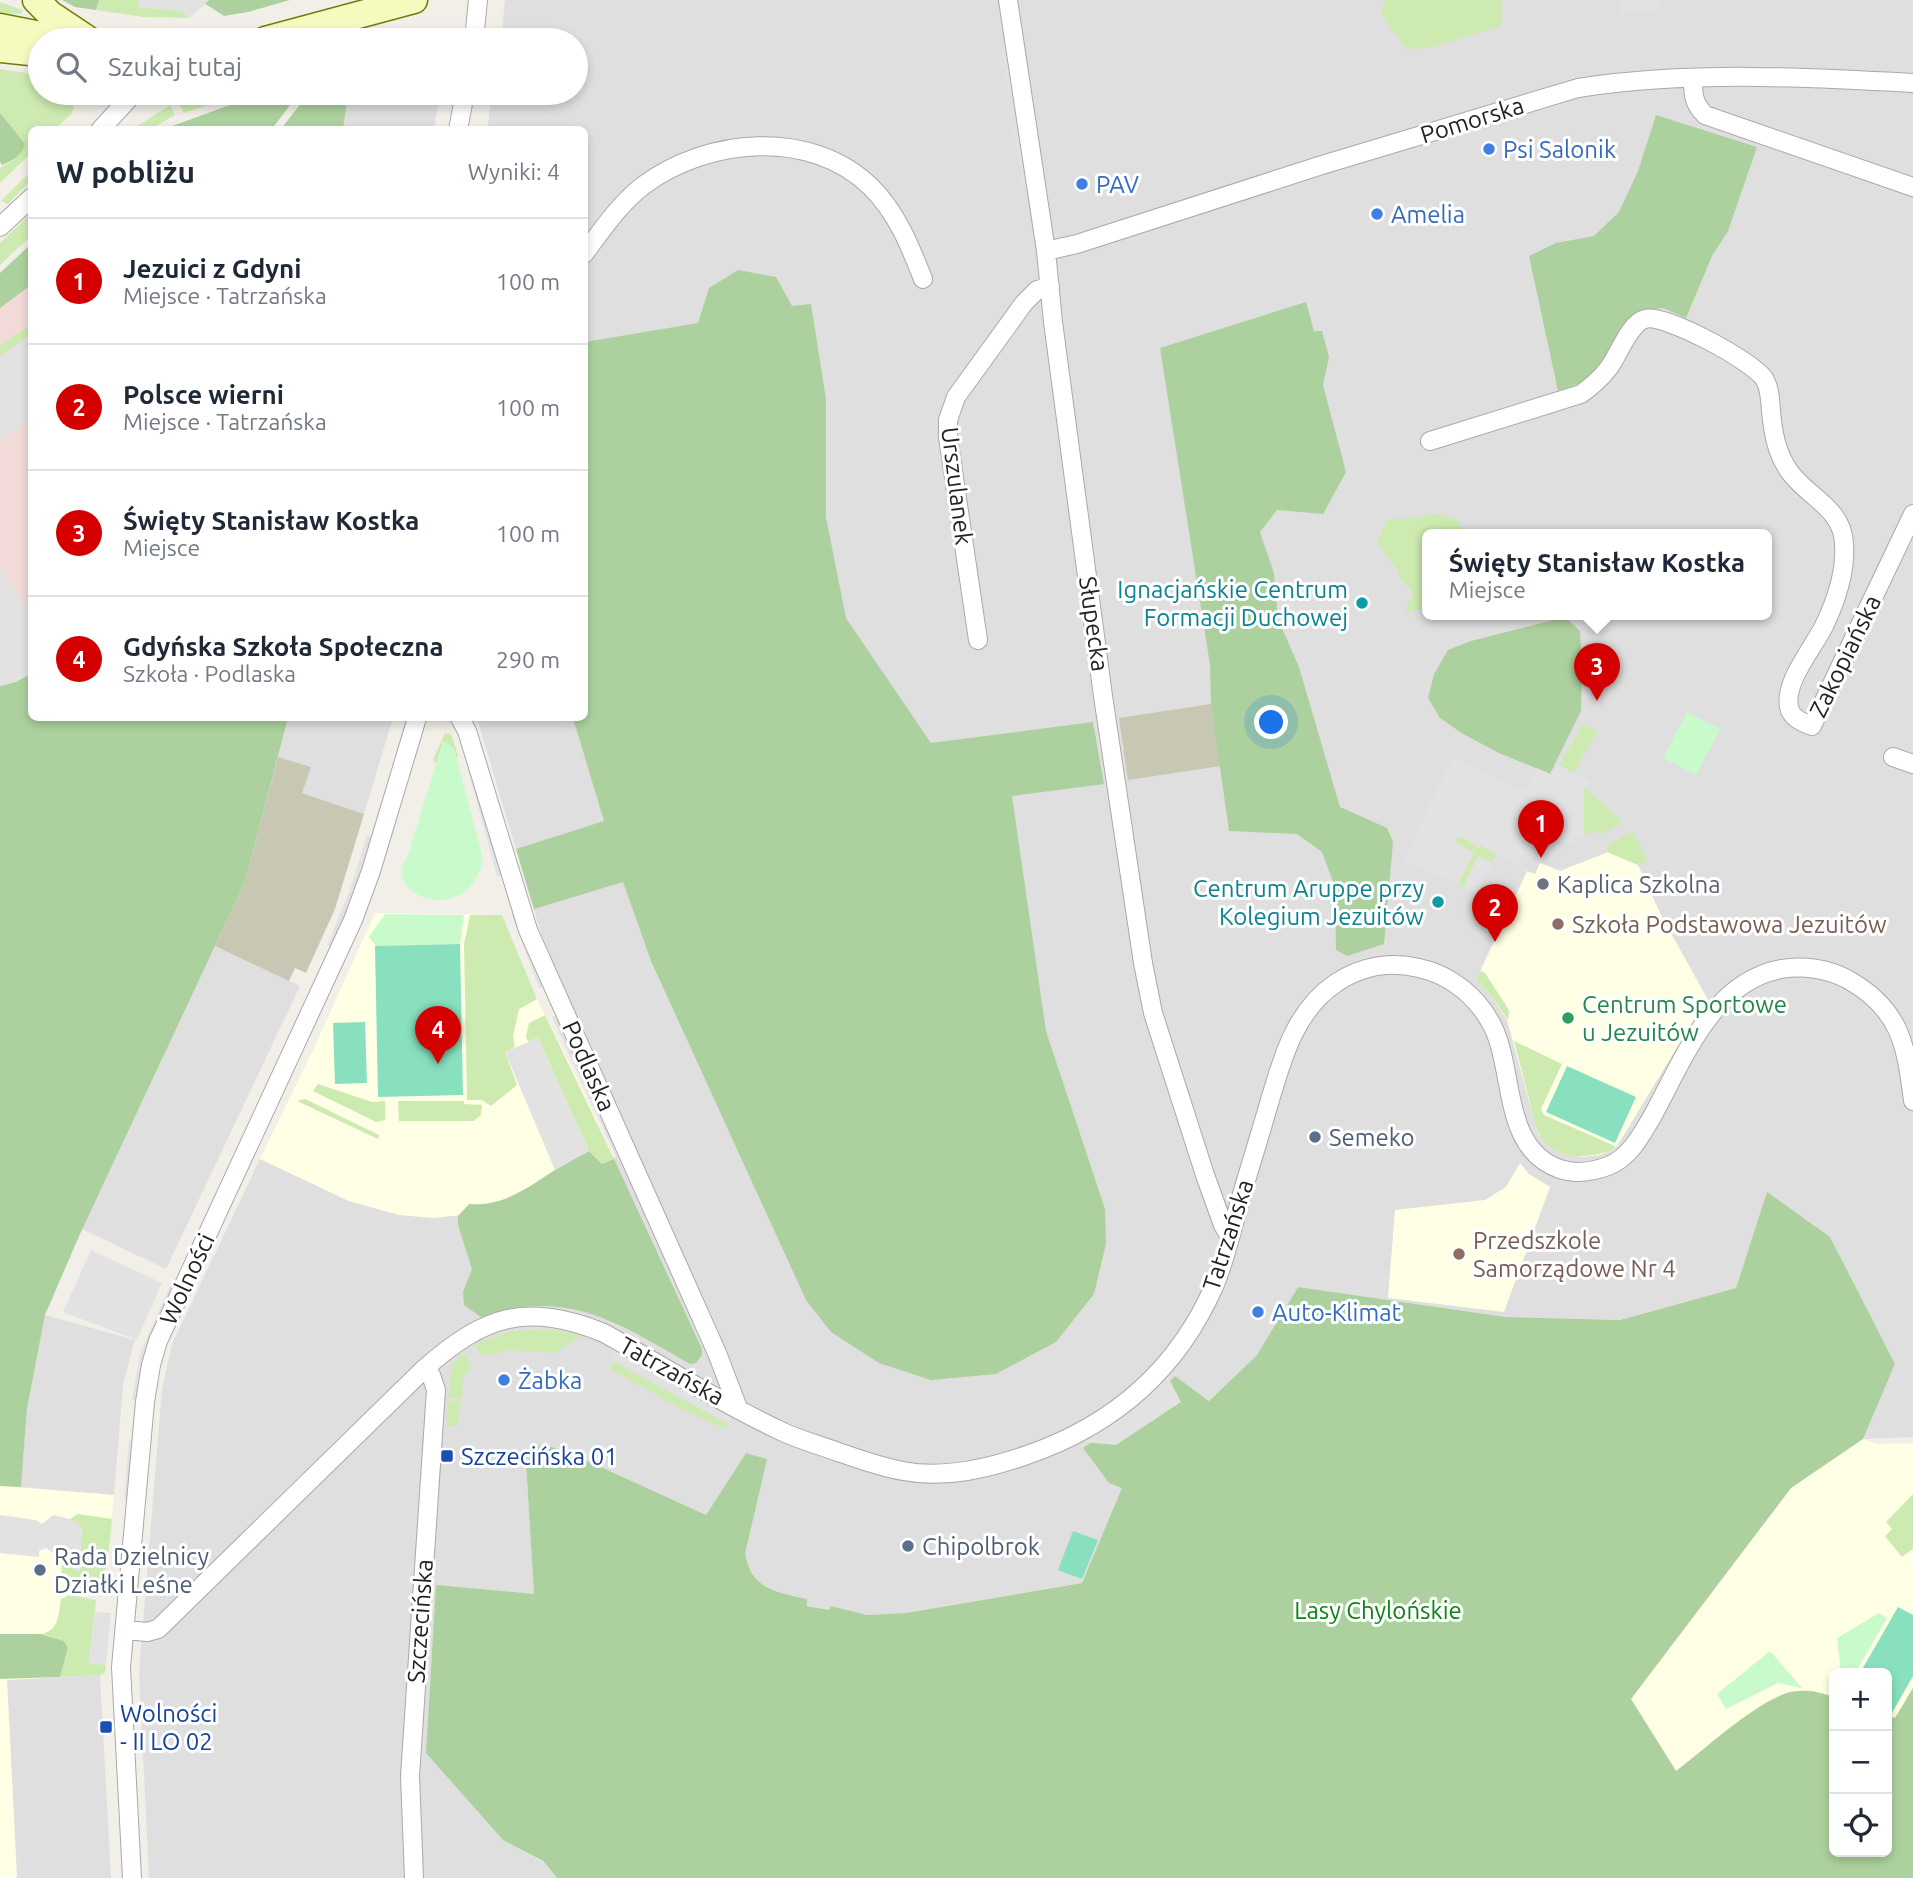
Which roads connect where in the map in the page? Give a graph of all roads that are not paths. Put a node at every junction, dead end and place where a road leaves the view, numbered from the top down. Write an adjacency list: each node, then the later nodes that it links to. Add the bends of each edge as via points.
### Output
1 (36, 0): 6 (street)
2 (414, 0): 7 (street)
3 (478, 0): 8 (street)
4 (1008, 0): 22 (street, Słupecka)
5 (0, 27): 9 (street)
6 (71, 28)
7 (310, 28)
8 (475, 28)
9 (28, 33)
10 (0, 49): 11 (street)
11 (28, 52)
12 (1693, 78): 13 (street, Pomorska); 18 (street, via 1693,99 1705,114); 22 (street, Pomorska, via 1578,88)
13 (1913, 83)
14 (123, 105): 16 (street)
15 (463, 105): 17 (street)
16 (104, 126)
17 (459, 126)
18 (1913, 187)
19 (28, 201): 20 (street)
20 (0, 227)
21 (588, 249): 23 (street, via 626,201 677,165 729,150 773,146 832,160 866,183 892,212)
22 (1046, 251): 24 (street, Słupecka)
23 (923, 279)
24 (1050, 286): 27 (street, Urszulanek, via 1037,290 1024,303 956,397 948,420); 33 (street, Słupecka, via 1103,696 1153,1013)
25 (1430, 441): 26 (street, Zakopiańska, via 1581,394 1609,368 1646,318 1693,333 1754,367 1768,388 1782,459 1800,484 1837,518 1844,543 1835,600 1788,696 1792,716 1812,726)
26 (1913, 514)
27 (978, 640)
28 (416, 721): 36 (street, Wolności, via 353,920 158,1341 145,1402)
29 (462, 721): 35 (street, Podlaska, via 528,930)
30 (1894, 757): 31 (street)
31 (1913, 764)
32 (1913, 1101): 33 (street, Tatrzańska, via 1908,1055 1900,1032 1870,995 1834,973 1797,967 1776,970 1736,988 1710,1014 1645,1129 1620,1160 1593,1171 1568,1171 1547,1163 1526,1145 1499,1042 1469,993 1432,971 1380,964 1333,985 1298,1024)
33 (1230, 1237): 35 (street, Tatrzańska, via 1204,1307 1142,1391 1068,1440 1029,1454 985,1468 906,1472 795,1437)
34 (424, 1369): 35 (street, Tatrzańska, via 484,1325 548,1317 604,1333); 36 (street, Tatrzańska, via 158,1629); 38 (street, Szczecińska, via 436,1390 410,1776)
35 (738, 1408)
36 (125, 1630): 37 (street, Wolności, via 121,1667)
37 (132, 1878)
38 (414, 1878)

